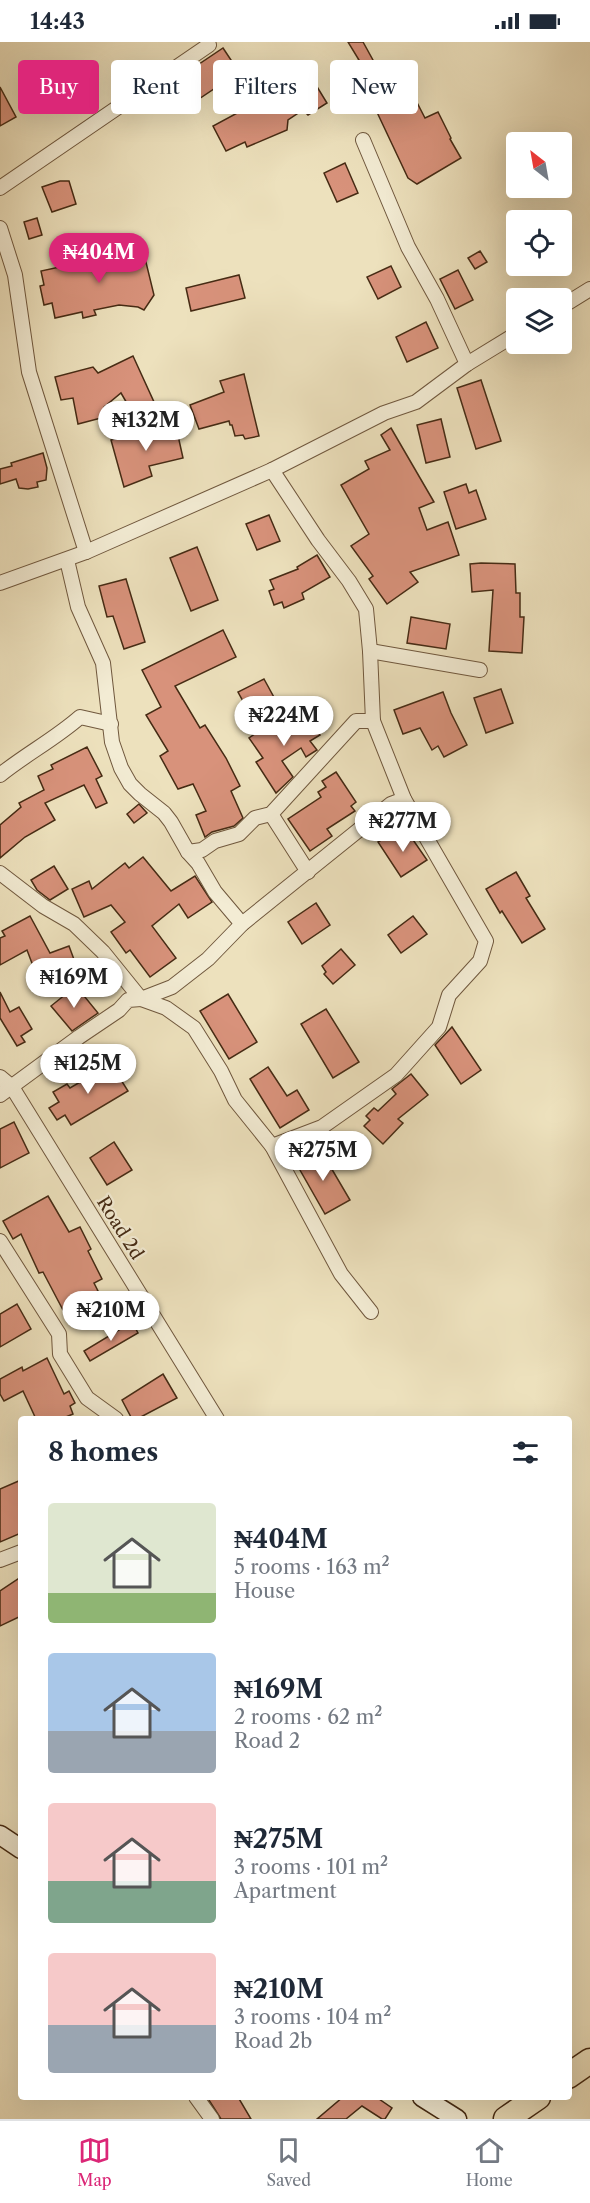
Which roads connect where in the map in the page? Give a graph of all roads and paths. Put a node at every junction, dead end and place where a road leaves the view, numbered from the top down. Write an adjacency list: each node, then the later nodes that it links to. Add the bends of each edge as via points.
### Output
1 (209, 45): 3 (street)
2 (363, 140): 8 (street, via 408,247)
3 (0, 188)
4 (0, 228): 10 (street, via 15,275 29,372)
5 (590, 290): 6 (street)
6 (572, 301)
7 (506, 340): 8 (street)
8 (467, 364): 9 (street, via 416,402 384,413)
9 (272, 470): 10 (street); 13 (street, via 366,609)
10 (86, 552): 11 (street)
11 (67, 560): 12 (street); 16 (street, via 78,607 103,663)
12 (0, 583)
13 (370, 651): 14 (street); 15 (street)
14 (480, 670)
15 (373, 721): 18 (street); 19 (street, via 356,721)
16 (111, 724): 17 (street, via 80,717); 20 (street, via 112,742 130,784 164,813)
17 (0, 775)
18 (404, 800): 21 (street, via 391,804); 28 (street, via 486,941 480,961 449,995 440,1027 396,1075 322,1126)
19 (271, 814): 20 (street, via 255,818 239,834); 21 (street)
20 (188, 852): 23 (street)
21 (308, 872): 23 (street)
22 (0, 873): 24 (street, via 74,924)
23 (242, 924): 24 (street, via 208,959 172,987)
24 (141, 999): 26 (street, via 128,1000); 28 (street, via 166,1008 194,1028 235,1100)
25 (0, 1077): 26 (street, Road 2d)
26 (12, 1087): 27 (street); 32 (street, Road 2d)
27 (0, 1095)
28 (272, 1146): 30 (street, via 341,1274)
29 (0, 1241): 31 (street, via 59,1334 60,1354 87,1398)
30 (371, 1312)
31 (112, 1416)
32 (215, 1416)
33 (18, 1553): 34 (street)
34 (0, 1560)
35 (0, 1834): 36 (street)
36 (18, 1847)
37 (590, 2061): 38 (highway)
38 (572, 2073)
39 (198, 2100): 42 (street)
40 (427, 2100): 43 (street)
41 (534, 2100): 44 (highway)
42 (212, 2119)
43 (457, 2119)
44 (506, 2119)

